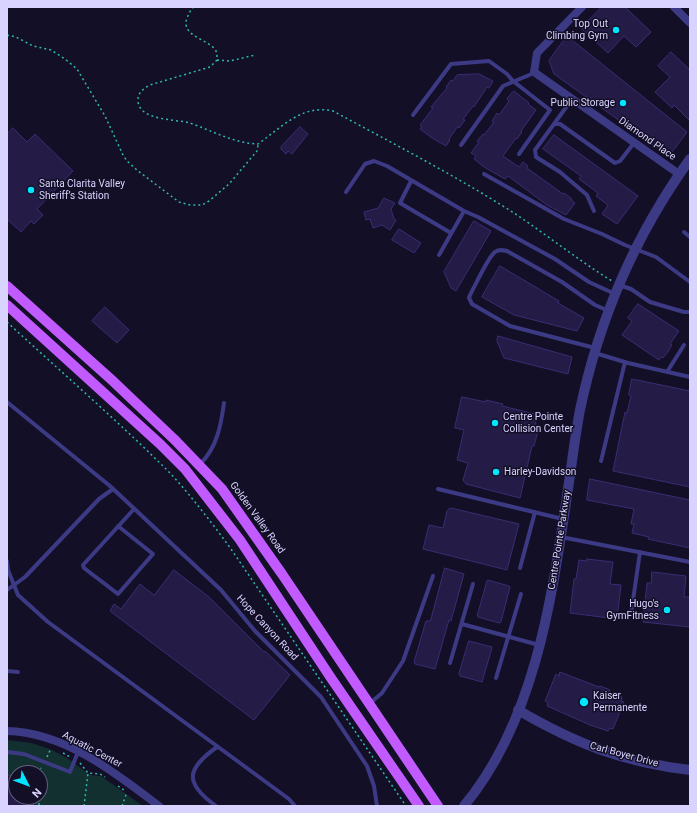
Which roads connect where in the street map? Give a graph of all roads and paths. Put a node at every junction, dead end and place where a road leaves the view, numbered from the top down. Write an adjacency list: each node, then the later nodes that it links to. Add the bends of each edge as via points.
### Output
1 (194, 7): 7 (path, via 188,15 187,26 196,38 215,50)
2 (582, 7): 8 (street, via 537,53)
3 (674, 7): 4 (street)
4 (690, 23)
5 (7, 35): 14 (path, via 33,46 51,50 77,69 105,116 127,161 179,202 202,205 210,201 257,151)
6 (255, 55): 7 (path, via 230,61)
7 (217, 60): 14 (path, via 210,67 150,85 142,90 138,101 146,113 156,117 188,123 231,140)
8 (534, 72): 9 (lane); 10 (street, Diamond Place)
9 (513, 81): 11 (lane, via 489,61 451,64); 15 (lane, via 503,86); 16 (lane, via 550,110)
10 (572, 99): 12 (lane); 13 (street, Diamond Place)
11 (413, 115)
12 (554, 124): 13 (lane, via 560,124 615,163 620,161); 23 (lane, via 535,150 536,158 560,172 587,195)
13 (634, 143): 19 (street, Diamond Place)
14 (258, 144): 31 (path, via 303,113 318,109 333,111 442,170 514,214 596,271)
15 (461, 145)
16 (519, 154)
17 (690, 160): 19 (street, Centre Pointe Parkway)
18 (484, 174): 27 (lane, via 564,219)
19 (679, 174): 27 (street, Centre Pointe Parkway)
20 (411, 180): 21 (lane, via 374,161 365,164); 22 (lane); 25 (lane, via 400,203)
21 (346, 192)
22 (464, 211): 25 (lane); 31 (lane, via 555,259 589,282)
23 (594, 211)
24 (684, 232): 26 (lane)
25 (451, 234): 28 (lane)
26 (690, 237)
27 (636, 249): 29 (lane, via 656,257); 31 (street, Centre Pointe Parkway)
28 (439, 255)
29 (690, 282)
30 (7, 286): 44 (main road, Golden Valley Road)
31 (617, 289): 33 (street, Centre Pointe Parkway); 34 (lane, via 631,289 650,302)
32 (7, 305): 85 (main road, via 185,469 240,540)
33 (609, 311): 37 (street, Centre Pointe Parkway); 37 (lane, via 503,250 492,255 470,295 472,304 510,326)
34 (689, 312)
35 (7, 322): 84 (path, via 133,438 200,508 231,549)
36 (684, 346): 39 (lane)
37 (595, 350): 38 (lane); 49 (street, Centre Pointe Parkway, via 580,411)
38 (625, 362): 39 (lane); 43 (lane)
39 (667, 372): 40 (lane)
40 (690, 377)
41 (7, 402): 45 (lane, Hope Canyon Road)
42 (224, 403): 44 (lane, via 222,422 215,443 208,457)
43 (601, 461)
44 (200, 464): 69 (main road, Golden Valley Road, via 222,489 282,574)
45 (111, 487): 47 (lane, Hope Canyon Road); 58 (lane, via 25,578)
46 (438, 489): 48 (lane)
47 (134, 509): 50 (lane); 83 (lane, Hope Canyon Road, via 221,590 255,631 321,697 367,766)
48 (535, 512): 49 (lane); 55 (lane)
49 (563, 519): 51 (street, Centre Pointe Parkway)
50 (118, 526): 50 (lane, via 83,565 118,594 153,554)
51 (561, 536): 52 (lane); 64 (street, Centre Pointe Parkway, via 553,586)
52 (640, 552): 54 (lane); 61 (lane)
53 (7, 561): 58 (lane)
54 (690, 562)
55 (520, 568)
56 (433, 576): 69 (lane, via 403,661 382,693)
57 (473, 584): 62 (lane)
58 (14, 585): 59 (lane); 72 (lane, via 18,595 48,622)
59 (7, 590)
60 (521, 594): 63 (lane)
61 (631, 614)
62 (462, 624): 63 (lane); 65 (lane)
63 (508, 637): 64 (lane); 68 (lane)
64 (539, 645): 70 (street, Centre Pointe Parkway)
65 (450, 663)
66 (7, 671): 67 (lane)
67 (18, 672)
68 (496, 678)
69 (369, 704): 86 (main road, Golden Valley Road)
70 (518, 710): 75 (street, Carl Boyer Drive, via 558,733 602,751 646,763); 87 (street, Centre Pointe Parkway, via 496,761)
71 (7, 731): 74 (street, Aquatic Center, via 49,739)
72 (217, 747): 81 (lane, via 204,756 193,775 194,786 202,796); 82 (lane)
73 (7, 752): 74 (lane, via 24,754 70,772)
74 (78, 752): 80 (street, Aquatic Center, via 117,774)
75 (690, 770)
76 (88, 773): 78 (path)
77 (127, 792): 79 (path)
78 (84, 806)
79 (122, 806)
80 (159, 806)
81 (216, 806)
82 (296, 806)
83 (377, 806)
84 (406, 806)
85 (419, 806)
86 (438, 806)
87 (464, 806)

